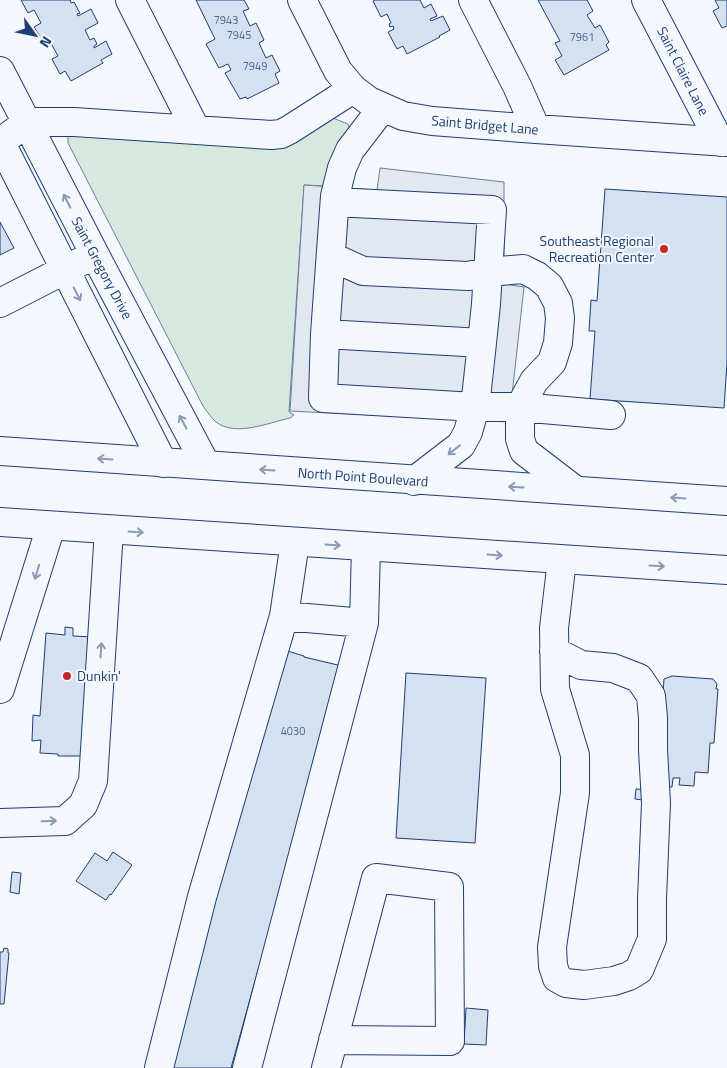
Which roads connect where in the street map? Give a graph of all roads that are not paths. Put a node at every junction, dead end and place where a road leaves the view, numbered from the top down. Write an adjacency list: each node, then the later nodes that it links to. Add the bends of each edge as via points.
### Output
1 (130, 0): 10 (main road)
2 (302, 0): 6 (main road, Saint Bridget Lane, via 338,71)
3 (473, 0): 9 (main road, via 518,86)
4 (646, 0): 12 (main road, Saint Claire Lane)
5 (0, 71): 8 (main road, Saint Gregory Drive)
6 (353, 89): 7 (main road, Saint Bridget Lane); 10 (main road, via 281,134)
7 (383, 107): 9 (main road, Saint Bridget Lane, via 418,119); 13 (main road, via 350,150 342,168)
8 (27, 122): 10 (main road); 11 (main road); 14 (main road, Saint Gregory Drive, one-way to 8)
9 (536, 129): 12 (main road, Saint Bridget Lane)
10 (196, 130)
11 (0, 142): 16 (main road)
12 (723, 142)
13 (335, 202): 15 (main road); 17 (main road, via 492,210)
14 (95, 255): 16 (main road); 26 (main road, Saint Gregory Drive, one-way to 14)
15 (332, 257): 17 (main road, via 363,270 468,276); 19 (main road)
16 (64, 269): 18 (main road); 25 (main road, one-way to 25)
17 (487, 272): 20 (main road); 21 (main road, via 523,269 549,286 558,302 558,343 552,362 534,381)
18 (0, 302)
19 (325, 334): 20 (main road); 22 (main road, via 323,398)
20 (482, 343): 22 (main road)
21 (520, 407): 22 (main road); 23 (main road); 28 (main road, via 520,439 524,451)
22 (475, 408): 27 (main road, one-way to 27, via 461,445)
23 (611, 415)
24 (0, 451): 25 (main road, North Point Boulevard, one-way to 24)
25 (163, 463): 26 (main road, North Point Boulevard)
26 (206, 465): 27 (main road, North Point Boulevard, one-way to 26)
27 (414, 481): 28 (main road, North Point Boulevard, one-way to 27)
28 (574, 490): 29 (main road, North Point Boulevard, one-way to 28)
29 (721, 496)
30 (0, 522): 31 (main road)
31 (51, 526): 32 (main road); 40 (main road, one-way to 40)
32 (109, 530): 33 (main road, one-way to 33); 41 (main road, one-way to 32, via 65,821 83,805 93,781)
33 (295, 542): 34 (main road, one-way to 34); 37 (main road)
34 (366, 547): 35 (main road, one-way to 35); 38 (main road)
35 (562, 560): 36 (main road, one-way to 36); 39 (main road)
36 (727, 570)
37 (284, 616): 38 (main road); 43 (main road, via 202,897)
38 (364, 623): 44 (main road)
39 (554, 651): 39 (main road, via 555,688 575,756 576,773 552,947 553,966 557,978 566,983 584,985 614,981 639,970 652,939 656,803 651,696 639,678 613,668 581,666)
40 (0, 689)
41 (0, 823)
42 (333, 1040): 42 (main road, via 376,878 448,887 450,1041); 45 (main road)
43 (159, 1068)
44 (247, 1068)
45 (326, 1068)

